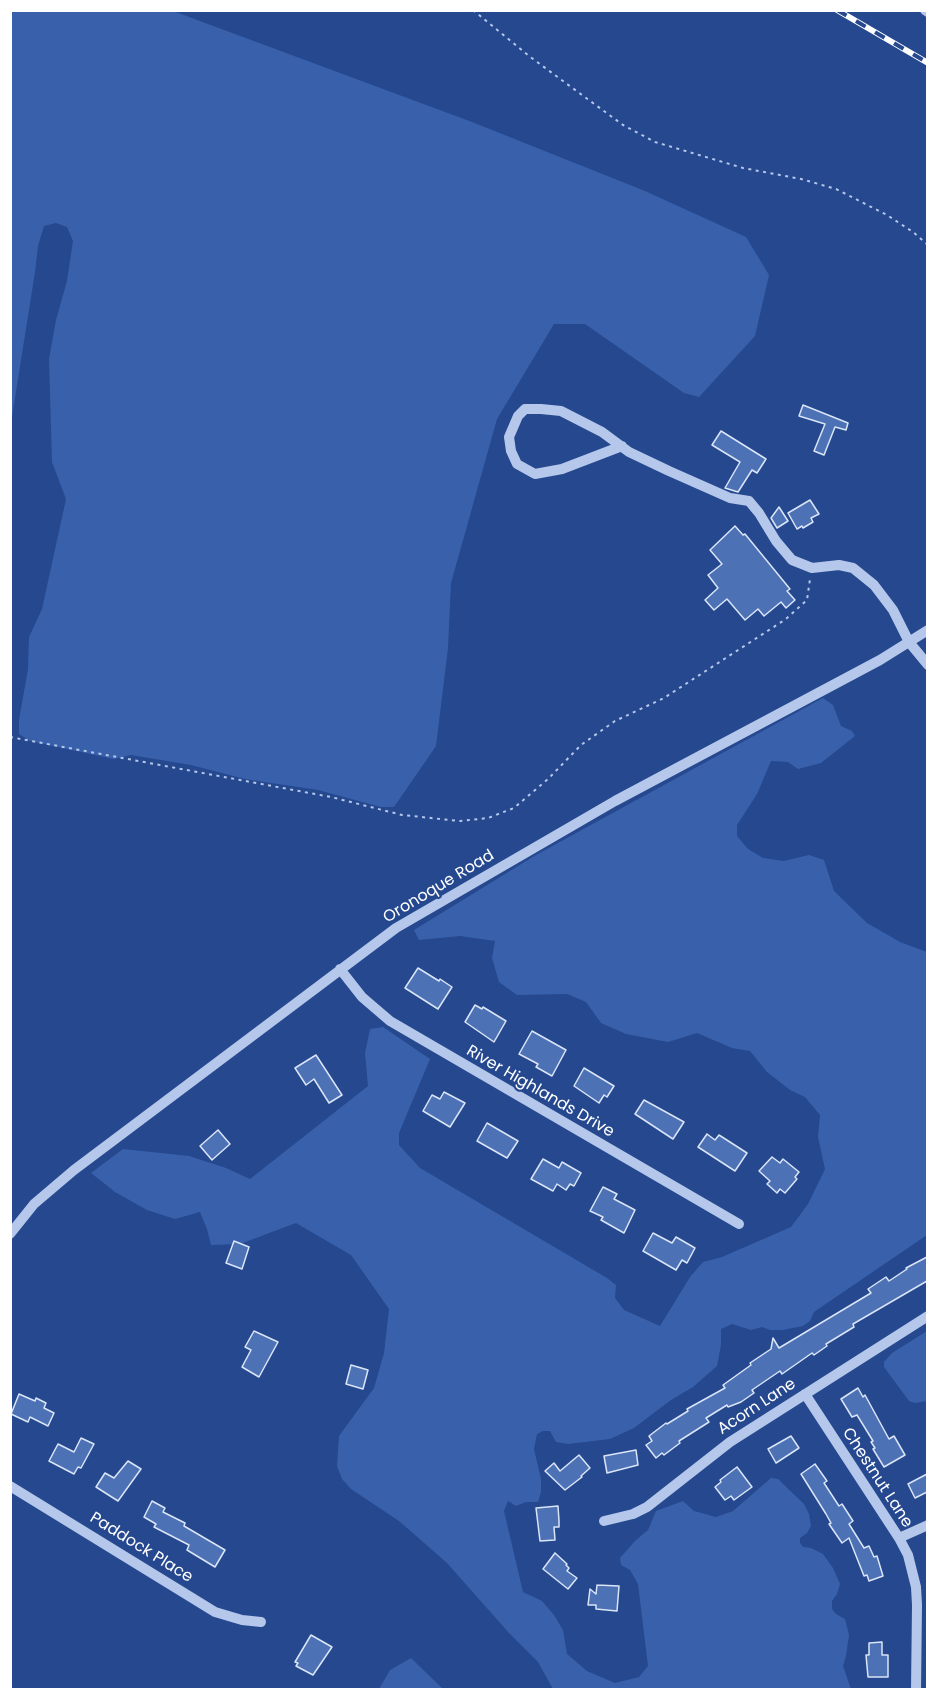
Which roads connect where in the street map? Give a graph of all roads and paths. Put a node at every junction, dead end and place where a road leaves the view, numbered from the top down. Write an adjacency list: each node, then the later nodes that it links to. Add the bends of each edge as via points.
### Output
1 (473, 10): 2 (path, via 622,125 655,142 743,168 836,189 887,215)
2 (927, 245)
3 (622, 446): 3 (street, via 561,411 541,409 525,409 509,437 517,464 535,474 562,469); 4 (street, via 730,498 749,501 792,560)
4 (812, 568): 6 (street, via 853,568 885,597); 8 (path, via 807,600 786,619 664,698 615,721 582,745 514,808 488,818 460,821 402,815 319,795)
5 (927, 630): 6 (street, Oronoque Road)
6 (909, 642): 7 (street); 9 (street, Oronoque Road, via 555,835 396,928)
7 (927, 664)
8 (10, 738)
9 (340, 969): 10 (street, River Highlands Drive, via 362,997 390,1022); 11 (street, Oronoque Road, via 51,1188)
10 (739, 1224)
11 (10, 1234)
12 (927, 1316): 13 (street, Acorn Lane)
13 (805, 1394): 15 (street, Acorn Lane, via 730,1442 647,1507); 17 (street, Chestnut Lane)
14 (10, 1486): 18 (street, Paddock Place, via 215,1612)
15 (604, 1521)
16 (927, 1525): 17 (street)
17 (899, 1538): 19 (street, Chestnut Lane, via 916,1587)
18 (261, 1622)
19 (916, 1689)

